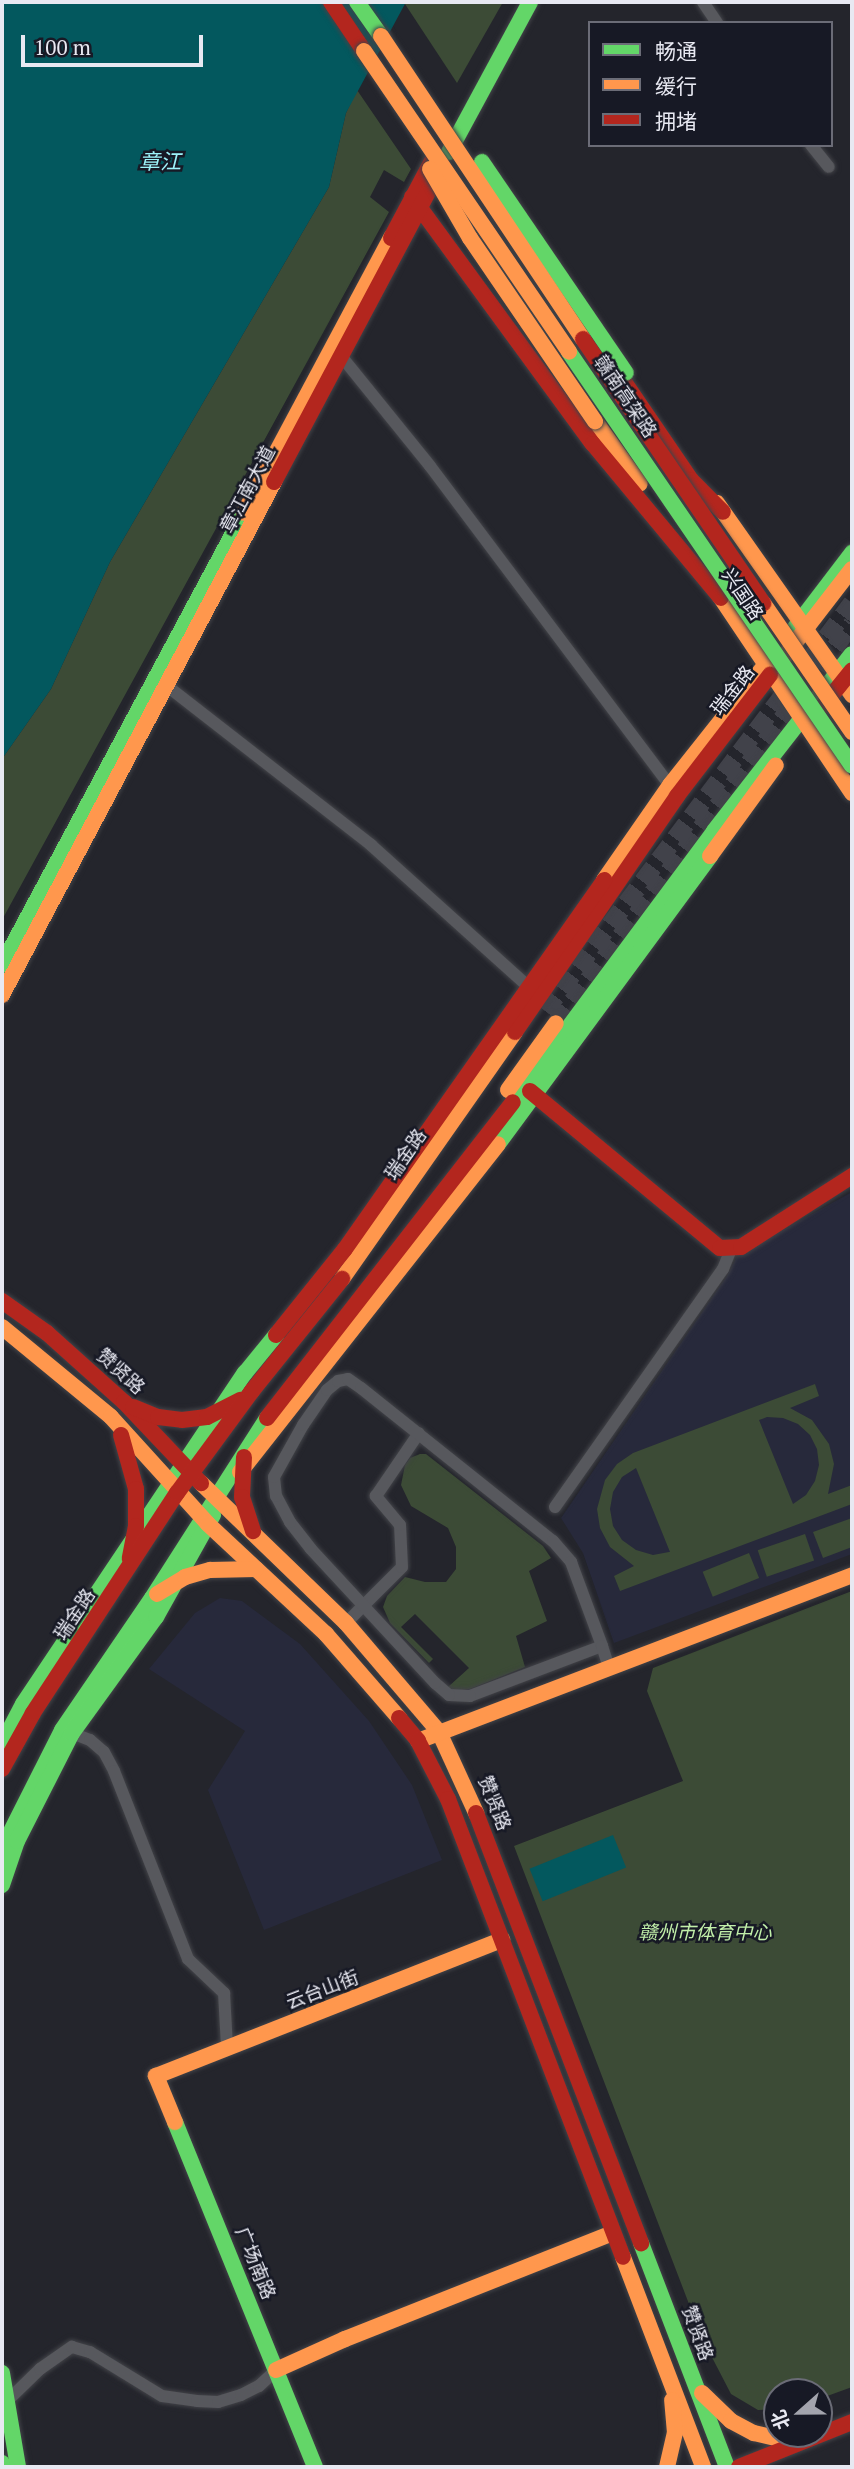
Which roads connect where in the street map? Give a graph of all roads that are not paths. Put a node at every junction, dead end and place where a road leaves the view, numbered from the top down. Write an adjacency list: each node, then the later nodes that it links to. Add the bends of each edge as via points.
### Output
1 (331, 2): 8 (main road)
2 (357, 2): 7 (main road, 赣南高架路)
3 (519, 2): 9 (main road, 章江南大道)
4 (530, 2): 9 (main road, 章江南大道)
5 (703, 2): 6 (street)
6 (716, 21)
7 (381, 36): 14 (main road, 兴国路, bridge, via 412,60); 24 (main road, 赣南高架路, bridge)
8 (364, 51): 17 (main road, 兴国路, bridge, via 470,238); 25 (main road, 赣南高架路, bridge)
9 (453, 133): 12 (main road, 章江南大道); 14 (main road, via 691,480)
10 (813, 147): 11 (street)
11 (829, 167)
12 (416, 202): 13 (main road, 章江南大道); 17 (main road, via 593,444); 28 (main road, 章江南大道)
13 (341, 356): 22 (main road, 章江南大道); 26 (street, via 430,466)
14 (723, 512): 18 (main road, 兴国路)
15 (852, 554): 18 (main road)
16 (852, 569): 18 (main road, 瑞金路)
17 (721, 598): 20 (main road, 兴国路)
18 (804, 624): 20 (main road, 瑞金路); 21 (main road, 兴国路)
19 (852, 654): 21 (main road)
20 (769, 668): 23 (main road, 兴国路); 26 (main road, 瑞金路)
21 (847, 680): 23 (main road)
22 (167, 686): 29 (street, via 371,845); 30 (main road, 章江南大道)
23 (805, 721): 27 (main road, 兴国路); 32 (main road, via 713,831)
24 (852, 732)
25 (852, 766)
26 (673, 790): 29 (main road); 31 (main road)
27 (852, 793)
28 (2, 965)
29 (527, 986): 31 (street); 40 (main road, via 345,1249 245,1373)
30 (2, 995)
31 (547, 1010): 35 (main road); 38 (main road, 瑞金路)
32 (530, 1092): 34 (main road, via 702,1234 720,1248); 35 (main road); 45 (main road)
33 (852, 1175): 34 (main road, via 741,1247)
34 (731, 1249): 48 (street, via 723,1269)
35 (376, 1275): 43 (main road)
36 (2, 1301): 39 (main road, 赞贤路)
37 (2, 1327): 41 (main road)
38 (252, 1391): 40 (main road); 44 (main road, 瑞金路)
39 (124, 1402): 40 (main road, via 170,1419 194,1420); 44 (main road, 赞贤路)
40 (221, 1412): 44 (main road)
41 (111, 1417): 46 (main road); 50 (main road, via 134,1474)
42 (419, 1433): 57 (street, via 376,1496 400,1525 402,1567); 57 (street, via 348,1379 338,1381 303,1425 274,1477 276,1496 290,1522); 59 (street, via 564,1552)
43 (252, 1437): 45 (main road); 47 (main road)
44 (188, 1470): 46 (main road, 瑞金路); 47 (main road, 赞贤路)
45 (242, 1470): 47 (main road); 51 (main road, via 245,1512)
46 (174, 1489): 49 (main road); 50 (main road); 54 (main road, 瑞金路)
47 (218, 1501): 49 (main road); 51 (main road, 赞贤路)
48 (555, 1507)
49 (205, 1521): 52 (main road); 55 (main road); 56 (main road)
50 (135, 1537): 54 (main road); 64 (main road, via 23,1704)
51 (263, 1546): 58 (main road, 赞贤路)
52 (256, 1569): 55 (main road, via 209,1570); 63 (main road, via 344,1653)
53 (852, 1575): 60 (main road)
54 (123, 1578): 65 (main road, 瑞金路, via 33,1713)
55 (175, 1582): 56 (main road); 61 (main road, via 156,1617)
56 (152, 1598): 61 (main road)
57 (363, 1606): 58 (street); 59 (street, via 449,1695 470,1696)
58 (346, 1623): 62 (main road, 赞贤路)
59 (602, 1646): 60 (street)
60 (609, 1667): 62 (main road)
61 (67, 1732): 66 (main road); 67 (main road); 69 (street, via 90,1740 104,1752 188,1959 224,1993)
62 (439, 1732): 63 (main road); 74 (main road, 赞贤路, via 472,1801)
63 (418, 1741): 68 (main road, via 448,1799)
64 (2, 1744)
65 (2, 1769)
66 (2, 1849)
67 (2, 1885)
68 (502, 1940): 69 (main road, 云台山街); 71 (main road)
69 (227, 2047): 70 (main road, 云台山街)
70 (156, 2076): 72 (main road, 广场南路)
71 (614, 2233): 72 (main road); 75 (main road)
72 (276, 2370): 76 (street, via 241,2395 218,2402 197,2401 162,2396 90,2352 72,2347 40,2369); 82 (main road, 广场南路)
73 (2, 2373): 76 (main road)
74 (691, 2374): 79 (main road, via 707,2400 744,2429); 85 (main road, 赞贤路)
75 (669, 2379): 83 (main road, via 675,2433); 84 (main road)
76 (4, 2404): 81 (main road)
77 (852, 2422): 78 (main road)
78 (833, 2429)
79 (763, 2434)
80 (785, 2448): 86 (main road)
81 (18, 2467)
82 (315, 2467)
83 (667, 2467)
84 (703, 2467)
85 (727, 2467)
86 (739, 2467)

